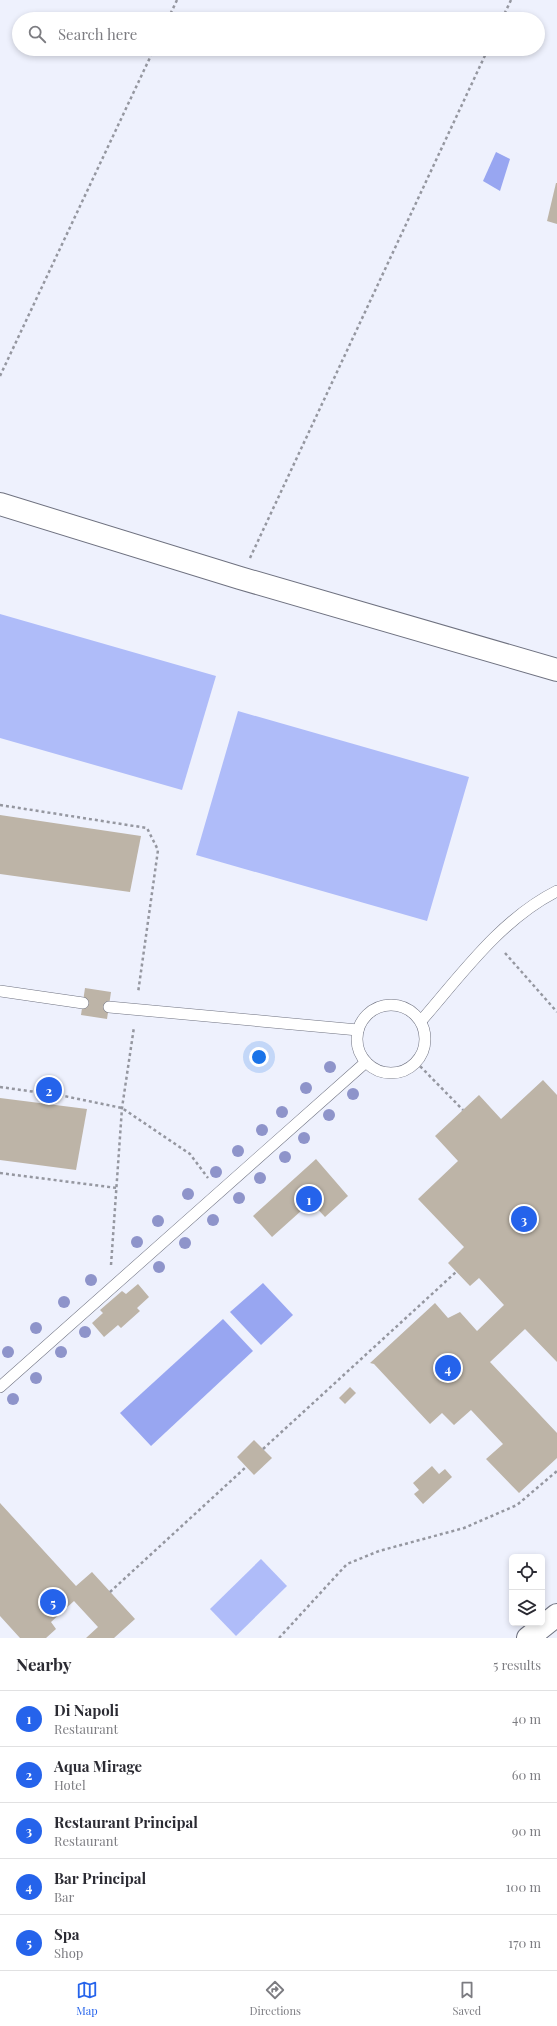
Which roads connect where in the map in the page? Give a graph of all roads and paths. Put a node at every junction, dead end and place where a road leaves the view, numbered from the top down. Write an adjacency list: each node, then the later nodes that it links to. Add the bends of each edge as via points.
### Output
1 (177, 0): 3 (path)
2 (511, 0): 4 (path)
3 (171, 12)
4 (505, 12)
5 (151, 56): 7 (path)
6 (485, 56): 9 (path)
7 (0, 376)
8 (0, 504): 9 (main road)
9 (240, 578): 10 (main road)
10 (557, 670)
11 (557, 891): 12 (lane, via 536,901)
12 (493, 939): 16 (path); 17 (lane)
13 (0, 991): 14 (lane)
14 (83, 1003)
15 (109, 1007): 18 (lane)
16 (557, 1012)
17 (420, 1021): 18 (lane, via 405,1007 384,1005 370,1011); 20 (lane, via 425,1042)
18 (358, 1030): 19 (lane, via 359,1050)
19 (366, 1062): 20 (lane, via 378,1070 392,1073 406,1070); 25 (lane)
20 (416, 1062): 22 (path)
21 (0, 1087): 25 (path, via 122,1108 190,1154)
22 (463, 1110)
23 (0, 1173): 24 (path)
24 (117, 1188)
25 (218, 1191): 27 (lane)
26 (456, 1272): 28 (path)
27 (0, 1387)
28 (264, 1449)
29 (246, 1467): 31 (path)
30 (557, 1471): 33 (path, via 517,1505 464,1528 379,1552 347,1564)
31 (110, 1592)
32 (557, 1615): 34 (main road)
33 (279, 1638)
34 (528, 1638)

